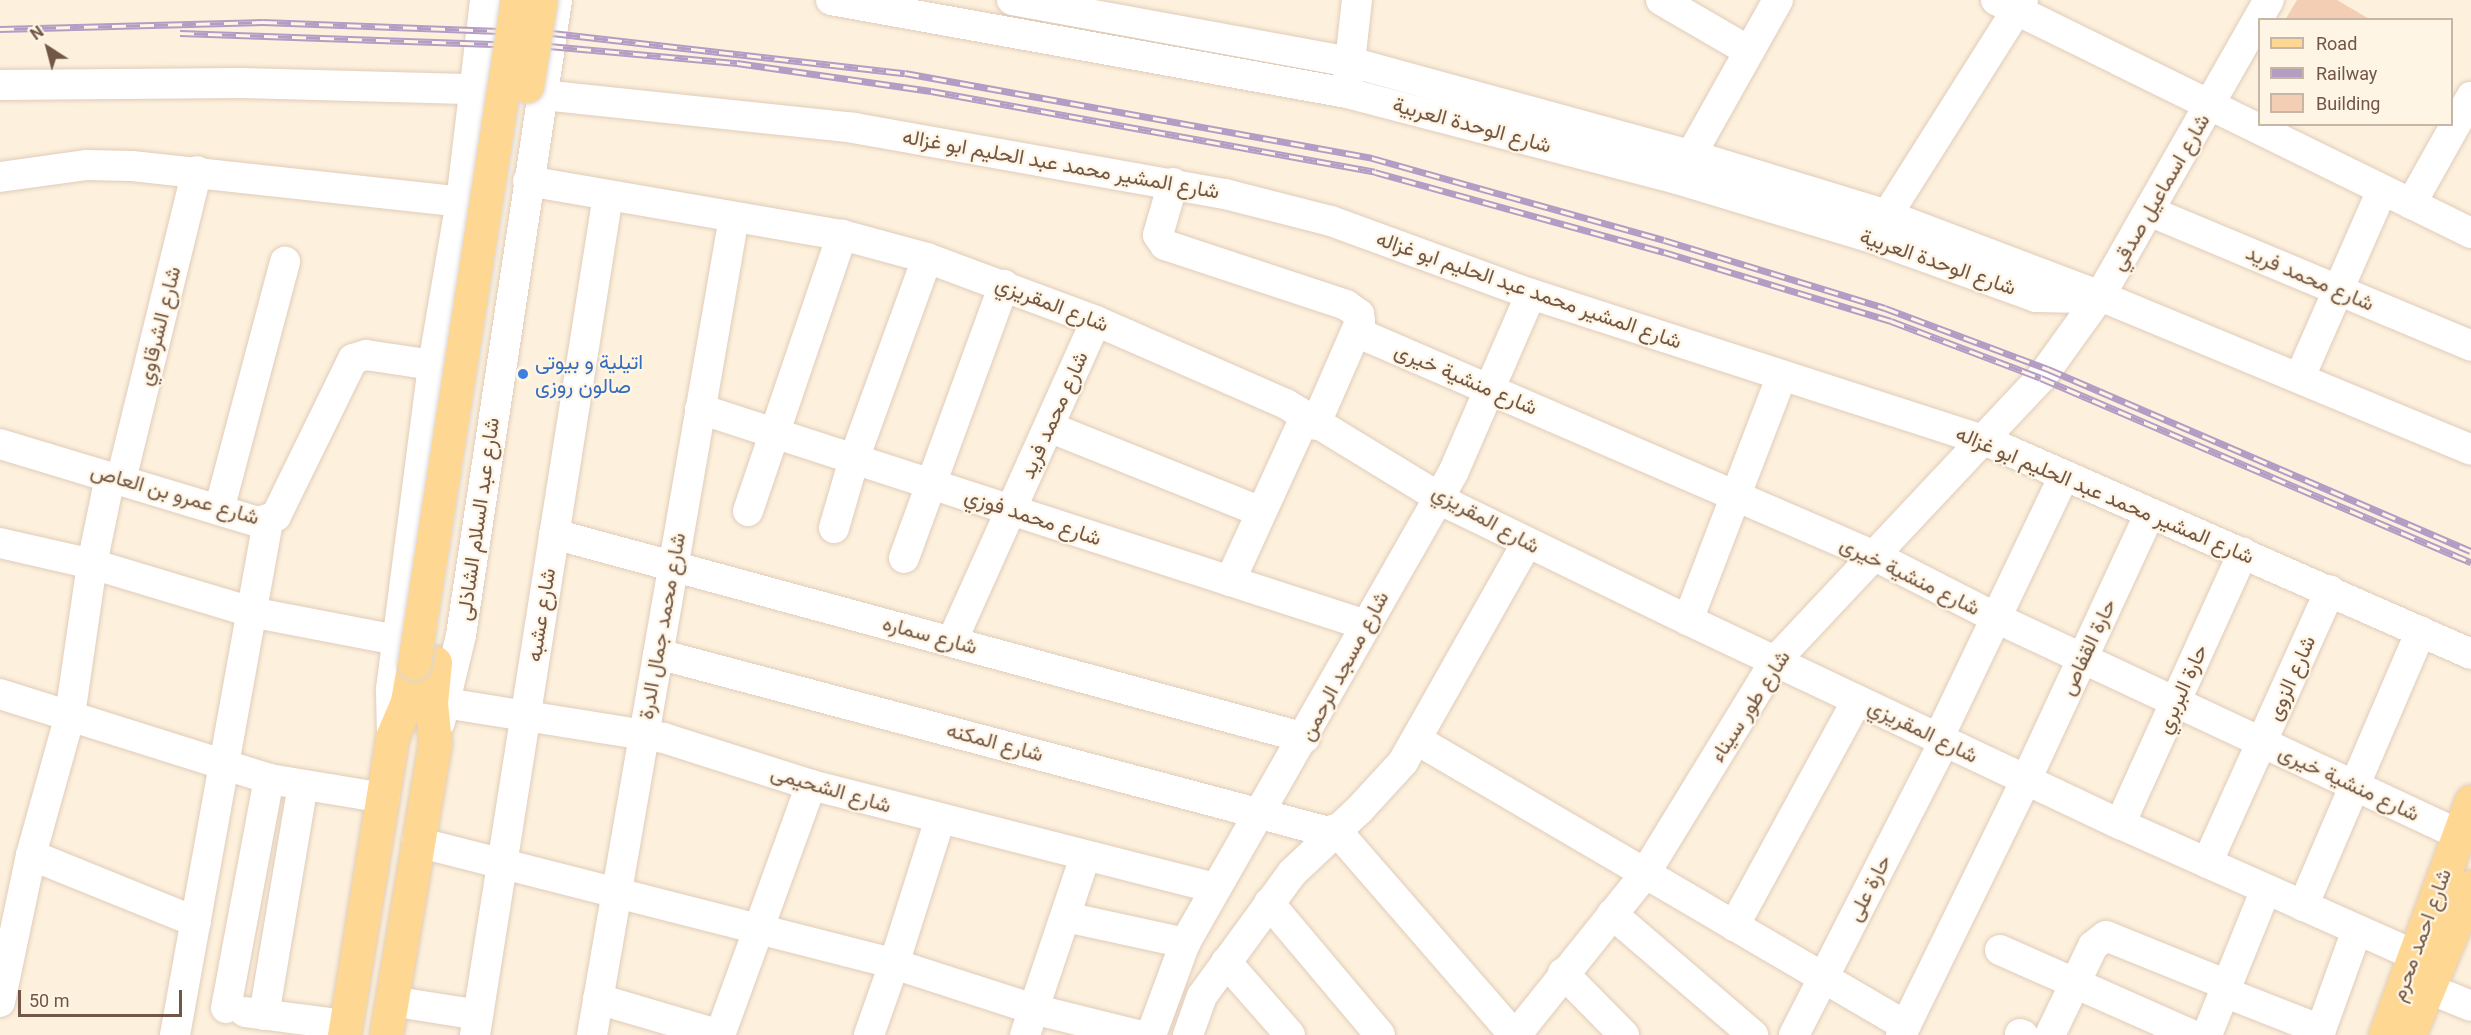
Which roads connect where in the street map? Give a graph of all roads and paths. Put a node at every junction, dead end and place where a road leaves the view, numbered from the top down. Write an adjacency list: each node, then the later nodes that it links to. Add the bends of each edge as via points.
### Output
1 (485, 0): 19 (street)
2 (517, 0): 90 (main road, bridge)
3 (541, 0): 90 (main road, bridge)
4 (557, 0): 21 (street, شارع عبد السلام الشاذلى)
5 (831, 0): 15 (street, شارع الوحدة العربية)
6 (1012, 0): 12 (street, شارع الوحدة العربية)
7 (1357, 0): 17 (street)
8 (1661, 0): 16 (street)
9 (1778, 0): 16 (street)
10 (2270, 0): 13 (street, شارع اسماعيل صدقي)
11 (2012, 4): 23 (street); 35 (street)
12 (1081, 11): 15 (street); 17 (street, شارع الوحدة العربية)
13 (2260, 18)
14 (2258, 21): 23 (street, شارع اسماعيل صدقي)
15 (1075, 42): 20 (street, شارع الوحدة العربية)
16 (1749, 51): 24 (street)
17 (1350, 62): 20 (street); 24 (street, شارع الوحدة العربية)
18 (0, 85): 19 (street, via 241,83)
19 (476, 89): 31 (street)
20 (1347, 93): 24 (street, شارع الوحدة العربية)
21 (542, 95): 27 (street, شارع عبد السلام الشاذلى); 28 (street, شارع المشير محمد عبد الحليم ابو غزاله, via 854,128)
22 (2471, 97): 32 (street)
23 (2208, 107): 29 (street); 33 (street, شارع اسماعيل صدقي)
24 (1684, 167): 35 (street, شارع الوحدة العربية)
25 (197, 171): 26 (street, via 87,165); 31 (street); 61 (street, شارع الشرقاوي)
26 (0, 177)
27 (528, 181): 30 (street, شارع المقريزي); 96 (street, شارع عبد السلام الشاذلى, via 461,635)
28 (1173, 183): 42 (street, شارع المشير محمد عبد الحليم ابو غزاله, via 1331,221); 45 (street, via 1158,236 1160,242 1354,308 1360,322)
29 (2382, 190): 32 (street); 41 (street)
30 (608, 195): 34 (street, شارع المقريزي); 72 (street, شارع عشبه)
31 (461, 202): 47 (street)
32 (2411, 204): 36 (street)
33 (2149, 211): 41 (street, شارع محمد فريد); 43 (street, شارع اسماعيل صدقي)
34 (734, 217): 37 (street, شارع المقريزي); 52 (street, شارع محمد جمال الدرة)
35 (1880, 227): 43 (street, شارع الوحدة العربية, via 2036,297 2061,300)
36 (2471, 232)
37 (842, 235): 38 (street, شارع المقريزي); 55 (street)
38 (927, 258): 40 (street, شارع المقريزي); 59 (street)
39 (285, 262): 65 (street)
40 (1004, 285): 44 (street, شارع المقريزي); 62 (street)
41 (2338, 290): 46 (street, شارع محمد فريد); 50 (street)
42 (1531, 294): 48 (street, شارع المشير محمد عبد الحليم ابو غزاله); 51 (street, شارع مسجد الرحمن)
43 (2100, 296): 49 (street, شارع اسماعيل صدقي); 50 (street, شارع الوحدة العربية)
44 (1096, 321): 53 (street, شارع المقريزي, via 1266,394); 54 (street, شارع محمد فريد)
45 (1356, 332): 51 (street, شارع منشية خيرى); 53 (street)
46 (2471, 346)
47 (433, 365): 70 (street, شارع عمرو بن العاص, via 366,355 353,359 276,516); 90 (street)
48 (1782, 375): 56 (street, شارع المشير محمد عبد الحليم ابو غزاله); 63 (street)
49 (2041, 378): 56 (street, شارع طور سيناء)
50 (2300, 378): 58 (street, شارع الوحدة العربية)
51 (1490, 390): 63 (street, شارع منشية خيرى); 64 (street, شارع مسجد الرحمن)
52 (700, 409): 55 (street, شارع محمد فوزي); 79 (street, شارع محمد جمال الدرة)
53 (1310, 421): 64 (street, شارع المقريزي); 68 (street)
54 (1048, 427): 66 (street, شارع محمد فريد); 68 (street)
55 (774, 433): 59 (street, شارع محمد فوزي); 67 (street)
56 (1984, 440): 60 (street, شارع المشير محمد عبد الحليم ابو غزاله); 76 (street, شارع طور سيناء)
57 (0, 444): 61 (street, شارع عمرو بن العاص)
58 (2471, 450)
59 (854, 459): 62 (street, شارع محمد فوزي); 71 (street)
60 (2064, 476): 69 (street, شارع المشير محمد عبد الحليم ابو غزاله); 83 (street, حارة على)
61 (116, 478): 65 (street, شارع عمرو بن العاص); 78 (street, شارع الشرقاوي)
62 (930, 484): 66 (street, شارع محمد فوزي); 77 (street)
63 (1736, 496): 76 (street, شارع منشية خيرى); 84 (street)
64 (1440, 497): 74 (street, شارع المقريزي); 85 (street, شارع مسجد الرحمن)
65 (219, 510): 70 (street, شارع عمرو بن العاص)
66 (1011, 510): 80 (street, شارع محمد فوزي); 87 (street, شارع محمد فريد)
67 (748, 511)
68 (1261, 512): 80 (street)
69 (2150, 513): 75 (street, شارع المشير محمد عبد الحليم ابو غزاله); 91 (street, حارة القفاص)
70 (268, 521): 82 (street)
71 (834, 528)
72 (554, 534): 79 (street, شارع سماره); 97 (street, شارع عشبه)
73 (0, 543): 78 (street)
74 (1527, 543): 84 (street, شارع المقريزي); 101 (street)
75 (2243, 553): 81 (street, شارع المشير محمد عبد الحليم ابو غزاله); 95 (street, حارة البربري)
76 (1877, 557): 83 (street, شارع منشية خيرى); 92 (street, شارع طور سيناء)
77 (904, 558)
78 (92, 564): 82 (street); 98 (street, شارع الشرقاوي)
79 (672, 566): 87 (street, شارع سماره); 88 (street, شارع محمد جمال الدرة)
80 (1230, 581): 85 (street, شارع محمد فوزي)
81 (2330, 591): 86 (street, شارع المشير محمد عبد الحليم ابو غزاله); 103 (street, شارع الزوى)
82 (252, 612): 90 (street); 105 (street)
83 (1996, 618): 91 (street, شارع منشية خيرى); 102 (street, حارة على)
84 (1688, 620): 92 (street, شارع المقريزي)
85 (1366, 625): 100 (street, شارع مسجد الرحمن)
86 (2421, 631): 89 (street, شارع المشير محمد عبد الحليم ابو غزاله); 110 (street)
87 (952, 641): 100 (street, شارع سماره)
88 (658, 654): 99 (street, شارع محمد جمال الدرة); 113 (street, شارع المكنه)
89 (2471, 654)
90 (416, 655): 104 (main road, via 431,702); 111 (main road, via 407,701 392,736)
91 (2083, 658): 95 (street, شارع منشية خيرى); 107 (street, حارة القفاص)
92 (1775, 661): 94 (street, شارع المقريزي); 123 (street, شارع طور سيناء)
93 (0, 694): 98 (street)
94 (1857, 700): 102 (street, شارع المقريزي); 133 (street)
95 (2176, 702): 103 (street, شارع منشية خيرى); 115 (street, حارة البربري)
96 (445, 703): 97 (street, شارع الشحيمى); 104 (street, شارع عبد السلام الشاذلى)
97 (526, 714): 99 (street, شارع الشحيمى); 120 (street, شارع عشبه)
98 (70, 715): 105 (street); 122 (street, شارع الشرقاوي)
99 (644, 734): 109 (street, شارع الشحيمى); 127 (street, شارع محمد جمال الدرة)
100 (1305, 738): 113 (street, شارع مسجد الرحمن)
101 (1417, 740): 116 (street, via 1383,786); 123 (street)
102 (1941, 740): 107 (street, شارع المقريزي); 142 (street, حارة على)
103 (2262, 742): 110 (street, شارع منشية خيرى); 121 (street, شارع الزوى)
104 (435, 743): 118 (main road, شارع عبد السلام الشاذلى)
105 (226, 765): 106 (street); 132 (street)
106 (269, 779): 108 (street); 150 (street)
107 (2026, 780): 115 (street, شارع المقريزي); 155 (street, حارة القفاص)
108 (303, 785): 111 (street); 151 (street)
109 (811, 785): 114 (street, شارع الشحيمى); 134 (street)
110 (2355, 786): 117 (street, شارع منشية خيرى); 129 (street)
111 (384, 798): 154 (main road)
112 (2471, 801): 117 (main road, شارع احمد محرم)
113 (1262, 813): 116 (street, شارع المكنه); 125 (street, شارع مسجد الرحمن)
114 (940, 819): 119 (street, شارع الشحيمى); 139 (street)
115 (2120, 824): 121 (street, شارع المقريزي)
116 (1333, 831): 128 (street); 167 (street)
117 (2458, 834): 141 (main road, شارع احمد محرم)
118 (417, 842): 120 (street); 147 (main road, شارع عبد السلام الشاذلى)
119 (1085, 857): 125 (street, شارع الشحيمى); 131 (street)
120 (502, 861): 127 (street); 153 (street, شارع عشبه)
121 (2207, 863): 126 (street, شارع المقريزي)
122 (19, 869): 132 (street); 148 (street, شارع الشرقاوي)
123 (1644, 875): 130 (street, شارع طور سيناء); 133 (street)
124 (2471, 886): 141 (main road, شارع احمد محرم)
125 (1215, 888): 136 (street, شارع مسجد الرحمن)
126 (2266, 889): 129 (street, شارع المقريزي); 144 (street)
127 (617, 891): 134 (street); 146 (street, شارع محمد جمال الدرة)
128 (1269, 903): 138 (street); 166 (street)
129 (2303, 906): 135 (street, شارع المقريزي)
130 (1612, 914): 140 (street, شارع طور سيناء); 169 (street)
131 (1066, 917): 136 (street); 152 (street)
132 (196, 922): 145 (street)
133 (1734, 926): 142 (street)
134 (758, 929): 139 (street); 160 (street)
135 (2357, 930): 141 (street, شارع المقريزي); 156 (street)
136 (1185, 943): 163 (street, شارع مسجد الرحمن)
137 (2000, 950): 143 (street)
138 (1226, 962): 164 (street, via 1202,996); 165 (street)
139 (894, 964): 152 (street); 161 (street)
140 (1563, 973): 167 (street, شارع طور سيناء); 168 (street)
141 (2416, 974): 149 (street, شارع المقريزي); 174 (main road, شارع احمد محرم); 175 (main road, شارع احمد محرم)
142 (1823, 978): 155 (street); 170 (street, حارة على)
143 (2076, 983): 144 (street, via 2098,939 2114,936); 171 (street); 172 (street)
144 (2226, 988): 156 (street); 173 (street)
145 (184, 996): 150 (street); 157 (street)
146 (598, 999): 159 (street, شارع محمد جمال الدرة); 160 (street)
147 (391, 1001): 153 (street); 158 (main road, شارع عبد السلام الشاذلى)
148 (0, 1002)
149 (2471, 1006)
150 (226, 1008): 151 (street)
151 (264, 1015): 154 (street)
152 (1029, 1022): 162 (street)
153 (476, 1025)
154 (344, 1030)
155 (1904, 1031)
156 (2320, 1033)
157 (175, 1035)
158 (386, 1035)
159 (592, 1035)
160 (720, 1035)
161 (869, 1035)
162 (1137, 1035)
163 (1151, 1035)
164 (1188, 1035)
165 (1290, 1035)
166 (1380, 1035)
167 (1515, 1035)
168 (1624, 1035)
169 (1753, 1035)
170 (1794, 1035)
171 (2050, 1035)
172 (2193, 1035)
173 (2207, 1035)
174 (2385, 1035)
175 (2409, 1035)

